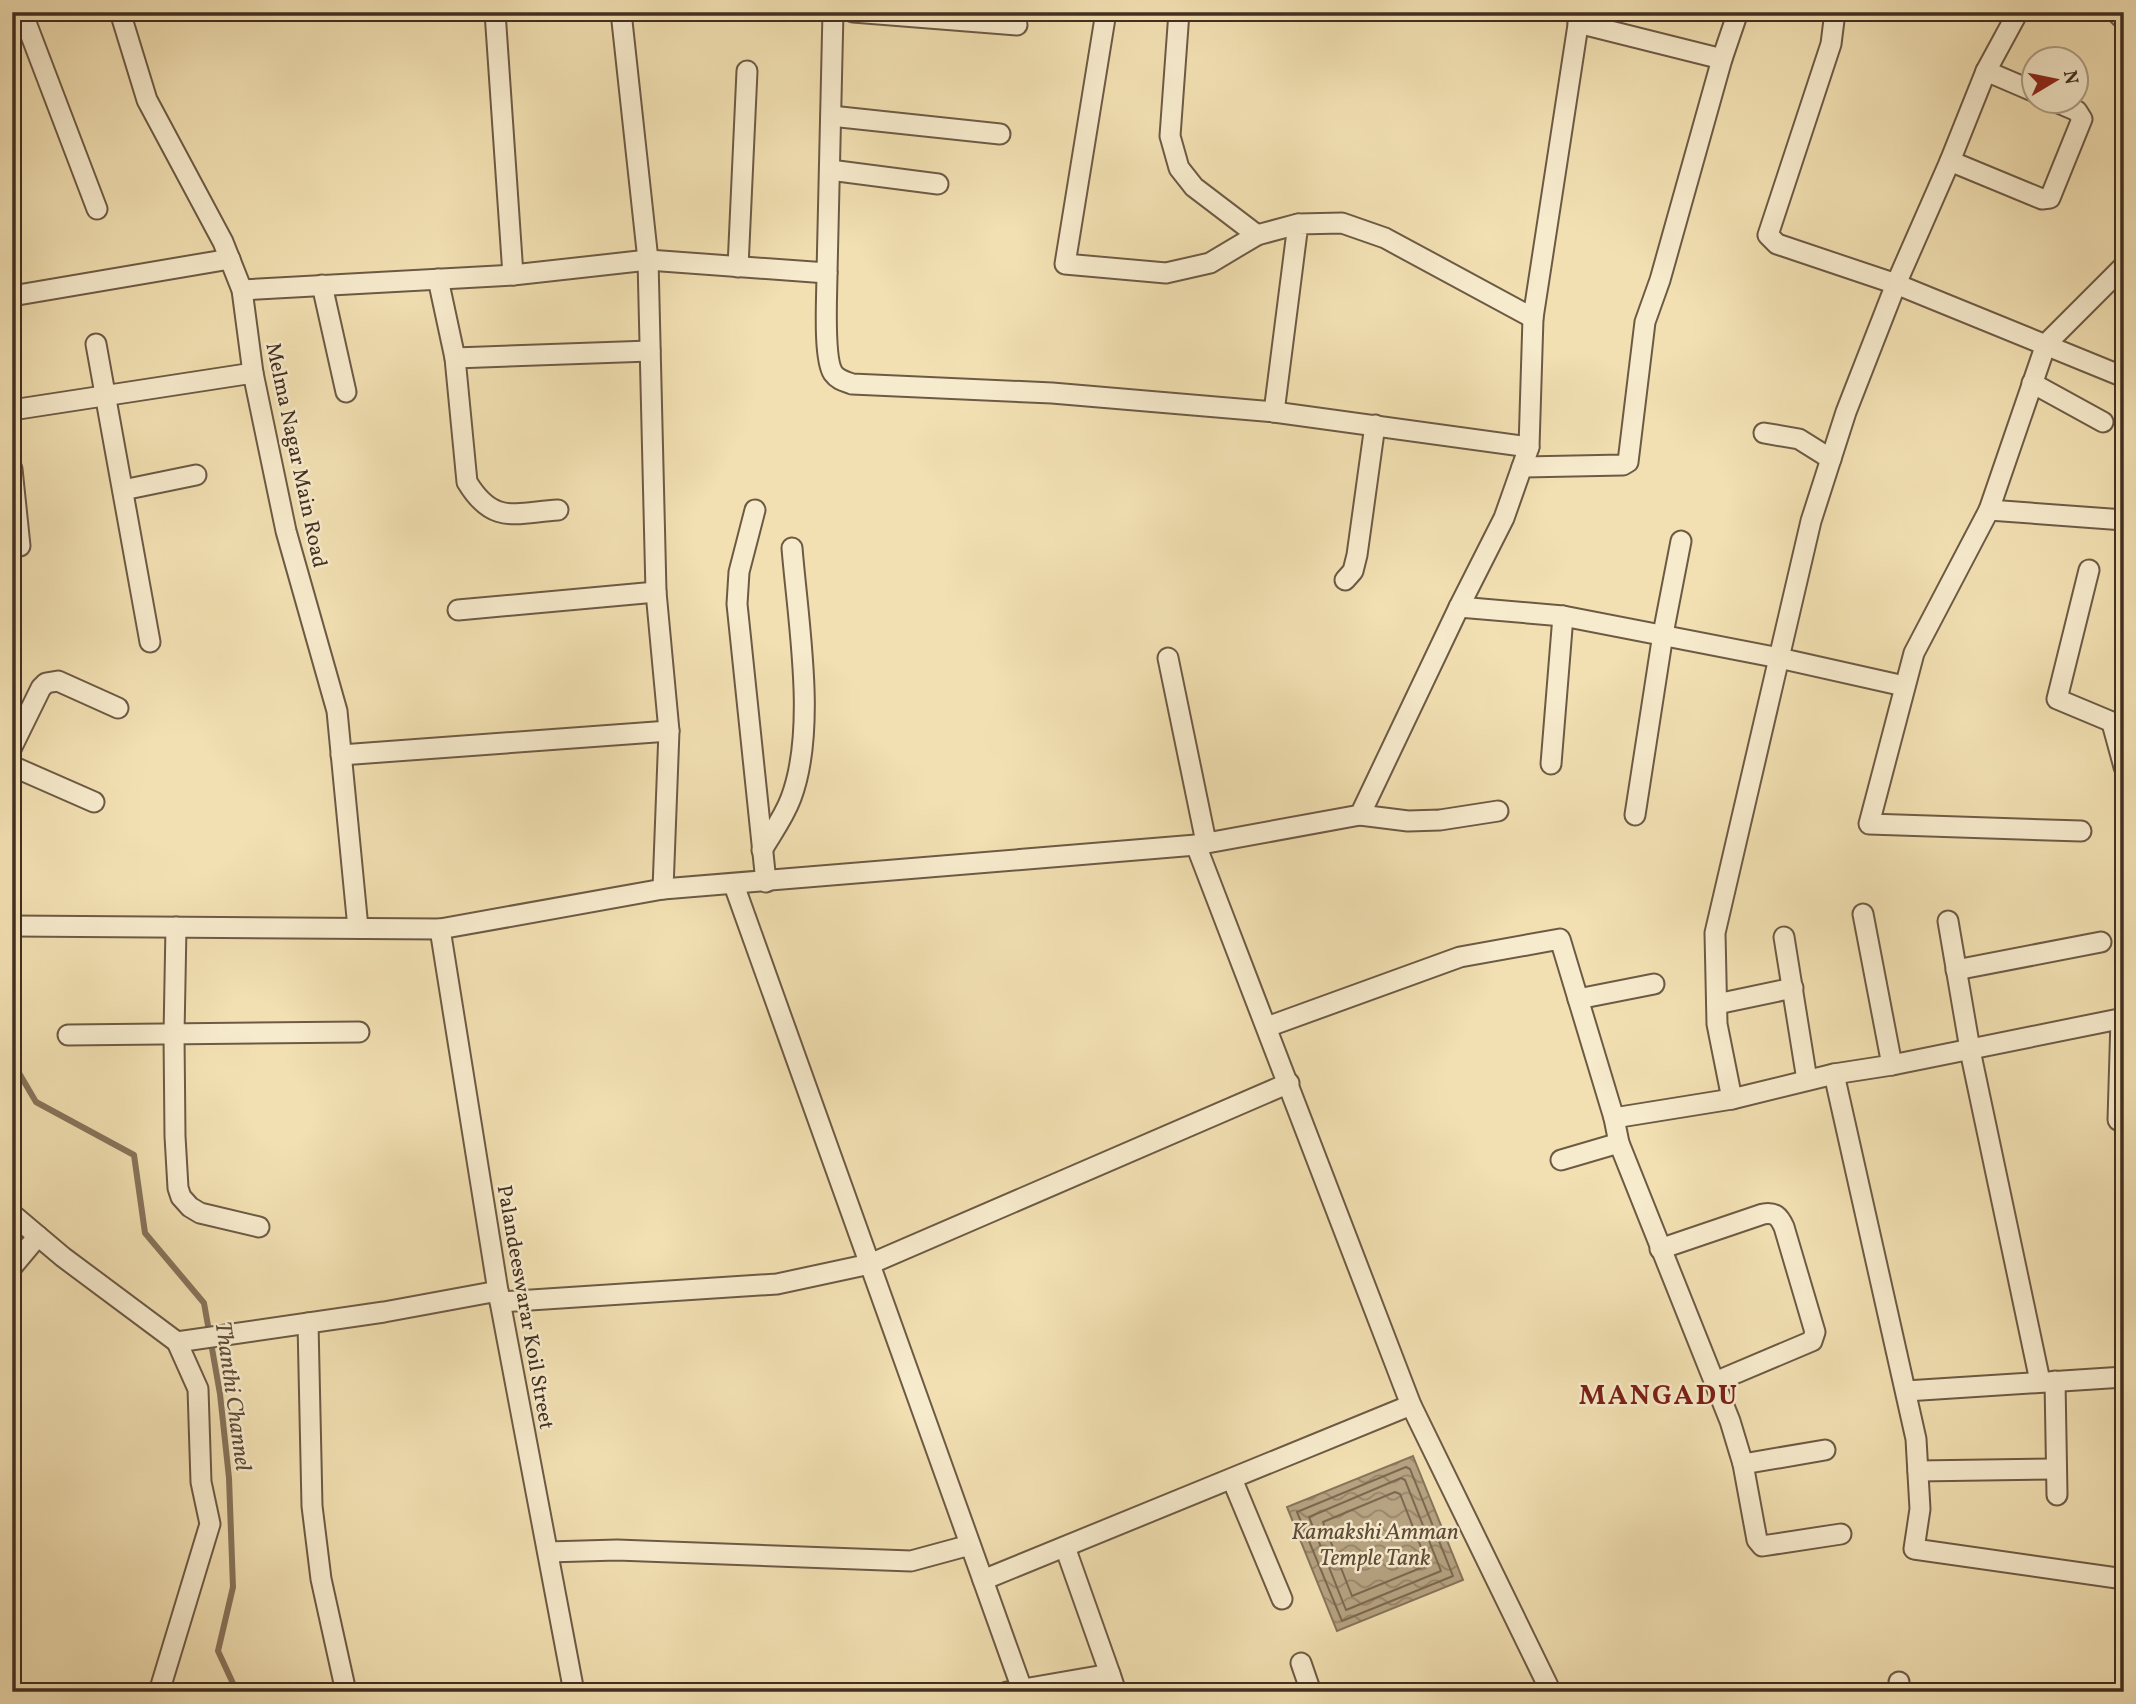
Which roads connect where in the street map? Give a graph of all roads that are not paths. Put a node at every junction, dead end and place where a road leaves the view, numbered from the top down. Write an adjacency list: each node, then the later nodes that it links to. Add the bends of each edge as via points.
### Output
1 (22, 12): 26 (street)
2 (120, 12): 29 (street, Melma Nagar Main Road, via 147,100)
3 (495, 12): 34 (street)
4 (621, 12): 30 (street)
5 (833, 12): 20 (street)
6 (853, 12): 15 (street)
7 (1106, 12): 28 (street, via 1065,264 1166,272 1210,263)
8 (1179, 12): 28 (street, via 1170,135 1180,168 1194,187)
9 (1738, 12): 16 (street)
10 (1835, 12): 36 (street, via 1831,44 1768,234 1777,244)
11 (2018, 12): 18 (street)
12 (2116, 12): 14 (street)
13 (1579, 18): 16 (street); 40 (street)
14 (2124, 20)
15 (1017, 24)
16 (1722, 59): 57 (street, via 1645,322 1628,462)
17 (747, 71): 32 (street)
18 (1986, 71): 19 (street); 23 (street)
19 (2021, 86)
20 (831, 116): 22 (street); 24 (street)
21 (2081, 116): 23 (street, via 2050,198)
22 (1000, 134)
23 (1950, 161): 36 (street)
24 (830, 170): 25 (street); 33 (street)
25 (938, 184)
26 (97, 208)
27 (1298, 224): 28 (street); 40 (street, via 1342,223 1385,238); 51 (street)
28 (1256, 235)
29 (230, 259): 38 (street, Melma Nagar Main Road); 39 (street)
30 (648, 260): 32 (street); 34 (street); 43 (street)
31 (2124, 266): 42 (street)
32 (738, 267): 33 (street)
33 (827, 273): 51 (street, via 828,357 839,380)
34 (513, 275): 35 (street)
35 (438, 279): 37 (street); 44 (street)
36 (1896, 284): 42 (street); 56 (street)
37 (322, 285): 38 (street); 48 (street)
38 (242, 290): 45 (street, Melma Nagar Main Road)
39 (12, 296)
40 (1533, 318): 55 (street)
41 (96, 344): 49 (street)
42 (2046, 344): 46 (street); 47 (street)
43 (650, 351): 44 (street); 70 (street)
44 (455, 358): 61 (street, via 467,482 477,499 503,514)
45 (254, 373): 49 (street); 83 (street, Melma Nagar Main Road, via 286,531 337,711)
46 (2124, 377)
47 (2032, 383): 52 (street); 63 (street)
48 (346, 392)
49 (106, 396): 50 (street); 60 (street)
50 (12, 410)
51 (1274, 411): 53 (street)
52 (2104, 422)
53 (1375, 425): 55 (street); 69 (street, via 1357,555)
54 (1763, 433): 56 (street, via 1798,439)
55 (1529, 447): 57 (street)
56 (1831, 459): 77 (street)
57 (1522, 467): 71 (street, via 1504,518)
58 (12, 469): 66 (street)
59 (196, 475): 60 (street)
60 (123, 490): 75 (street)
61 (558, 510)
62 (755, 510): 93 (street, via 739,572 737,604)
63 (1989, 510): 64 (street); 78 (street, via 1914,653)
64 (2124, 520)
65 (1681, 541): 74 (street)
66 (20, 546)
67 (792, 548): 93 (street, via 804,725 792,797)
68 (2089, 570): 80 (street, via 2057,699)
69 (1345, 580)
70 (656, 592): 72 (street); 81 (street)
71 (1459, 607): 73 (street); 89 (street)
72 (458, 610)
73 (1563, 616): 74 (street); 84 (street)
74 (1663, 634): 77 (street); 90 (street)
75 (150, 642)
76 (1168, 658): 92 (street)
77 (1779, 658): 78 (street); 109 (street, via 1715,933)
78 (1904, 686): 91 (street, via 1869,824)
79 (118, 708): 82 (street, via 58,681 46,683)
80 (2118, 725): 86 (street)
81 (668, 731): 83 (street); 96 (street)
82 (12, 747)
83 (341, 755): 101 (street, Melma Nagar Main Road)
84 (1551, 764)
85 (12, 766): 87 (street)
86 (2124, 767)
87 (94, 802)
88 (1498, 811): 89 (street, via 1408,821)
89 (1360, 815): 92 (street)
90 (1635, 815)
91 (2081, 831)
92 (1201, 843): 94 (street); 111 (street)
93 (762, 850): 94 (street)
94 (766, 882): 95 (street)
95 (734, 885): 96 (street); 129 (street)
96 (663, 889): 102 (street)
97 (1863, 914): 116 (street)
98 (1948, 921): 105 (street)
99 (12, 926): 100 (street)
100 (176, 927): 101 (street); 114 (street)
101 (358, 929): 102 (street)
102 (440, 929): 131 (street, Palandeeswarar Koil Street)
103 (1784, 937): 107 (street)
104 (2101, 942): 105 (street)
105 (1956, 970): 115 (street)
106 (1654, 984): 108 (street)
107 (1793, 988): 109 (street); 118 (street)
108 (1578, 999): 111 (street, via 1560,939 1460,957); 121 (street)
109 (1717, 1003): 120 (street)
110 (2122, 1018): 115 (street); 122 (street)
111 (1267, 1027): 119 (street)
112 (359, 1032): 114 (street)
113 (68, 1035): 114 (street)
114 (174, 1035): 126 (street, via 181,1197 200,1213)
115 (1970, 1049): 116 (street); 135 (street)
116 (1892, 1065): 117 (street)
117 (1834, 1074): 118 (street); 137 (street)
118 (1807, 1080): 120 (street)
119 (1289, 1083): 129 (street); 138 (street)
120 (1732, 1099): 121 (street)
121 (1614, 1118): 123 (street)
122 (2118, 1120)
123 (1619, 1143): 124 (street); 128 (street)
124 (1561, 1160)
125 (12, 1214): 127 (street)
126 (259, 1227)
127 (38, 1236): 130 (street); 133 (street)
128 (1660, 1249): 136 (street); 136 (street, via 1763,1214 1779,1217 1784,1227 1815,1332 1812,1340)
129 (870, 1264): 131 (street, via 777,1284); 146 (street)
130 (12, 1267)
131 (499, 1297): 132 (street); 148 (street, Palandeeswarar Koil Street)
132 (308, 1323): 133 (street); 156 (street, via 312,1506 321,1579)
133 (177, 1342): 155 (street, via 198,1389 201,1482 211,1524)
134 (2124, 1377): 135 (street)
135 (2047, 1381): 137 (street); 141 (street)
136 (1715, 1382): 140 (street)
137 (1906, 1391): 142 (street)
138 (1412, 1405): 143 (street); 159 (street)
139 (1825, 1450): 140 (street)
140 (1743, 1464): 145 (street, via 1757,1540 1762,1546)
141 (2056, 1469): 142 (street); 144 (street)
142 (1918, 1471): 149 (street, via 1920,1509 1914,1549)
143 (1232, 1479): 147 (street); 151 (street)
144 (2057, 1495)
145 (1841, 1534)
146 (970, 1545): 148 (street, via 911,1561 617,1550); 150 (street)
147 (1065, 1547): 150 (street); 153 (street)
148 (548, 1552): 157 (street, Palandeeswarar Koil Street)
149 (2124, 1579)
150 (983, 1580): 154 (street)
151 (1282, 1599)
152 (1301, 1663): 158 (street)
153 (1113, 1683): 154 (street)
154 (1014, 1690)
155 (159, 1692)
156 (346, 1692)
157 (574, 1692)
158 (1311, 1692)
159 (1551, 1692)

